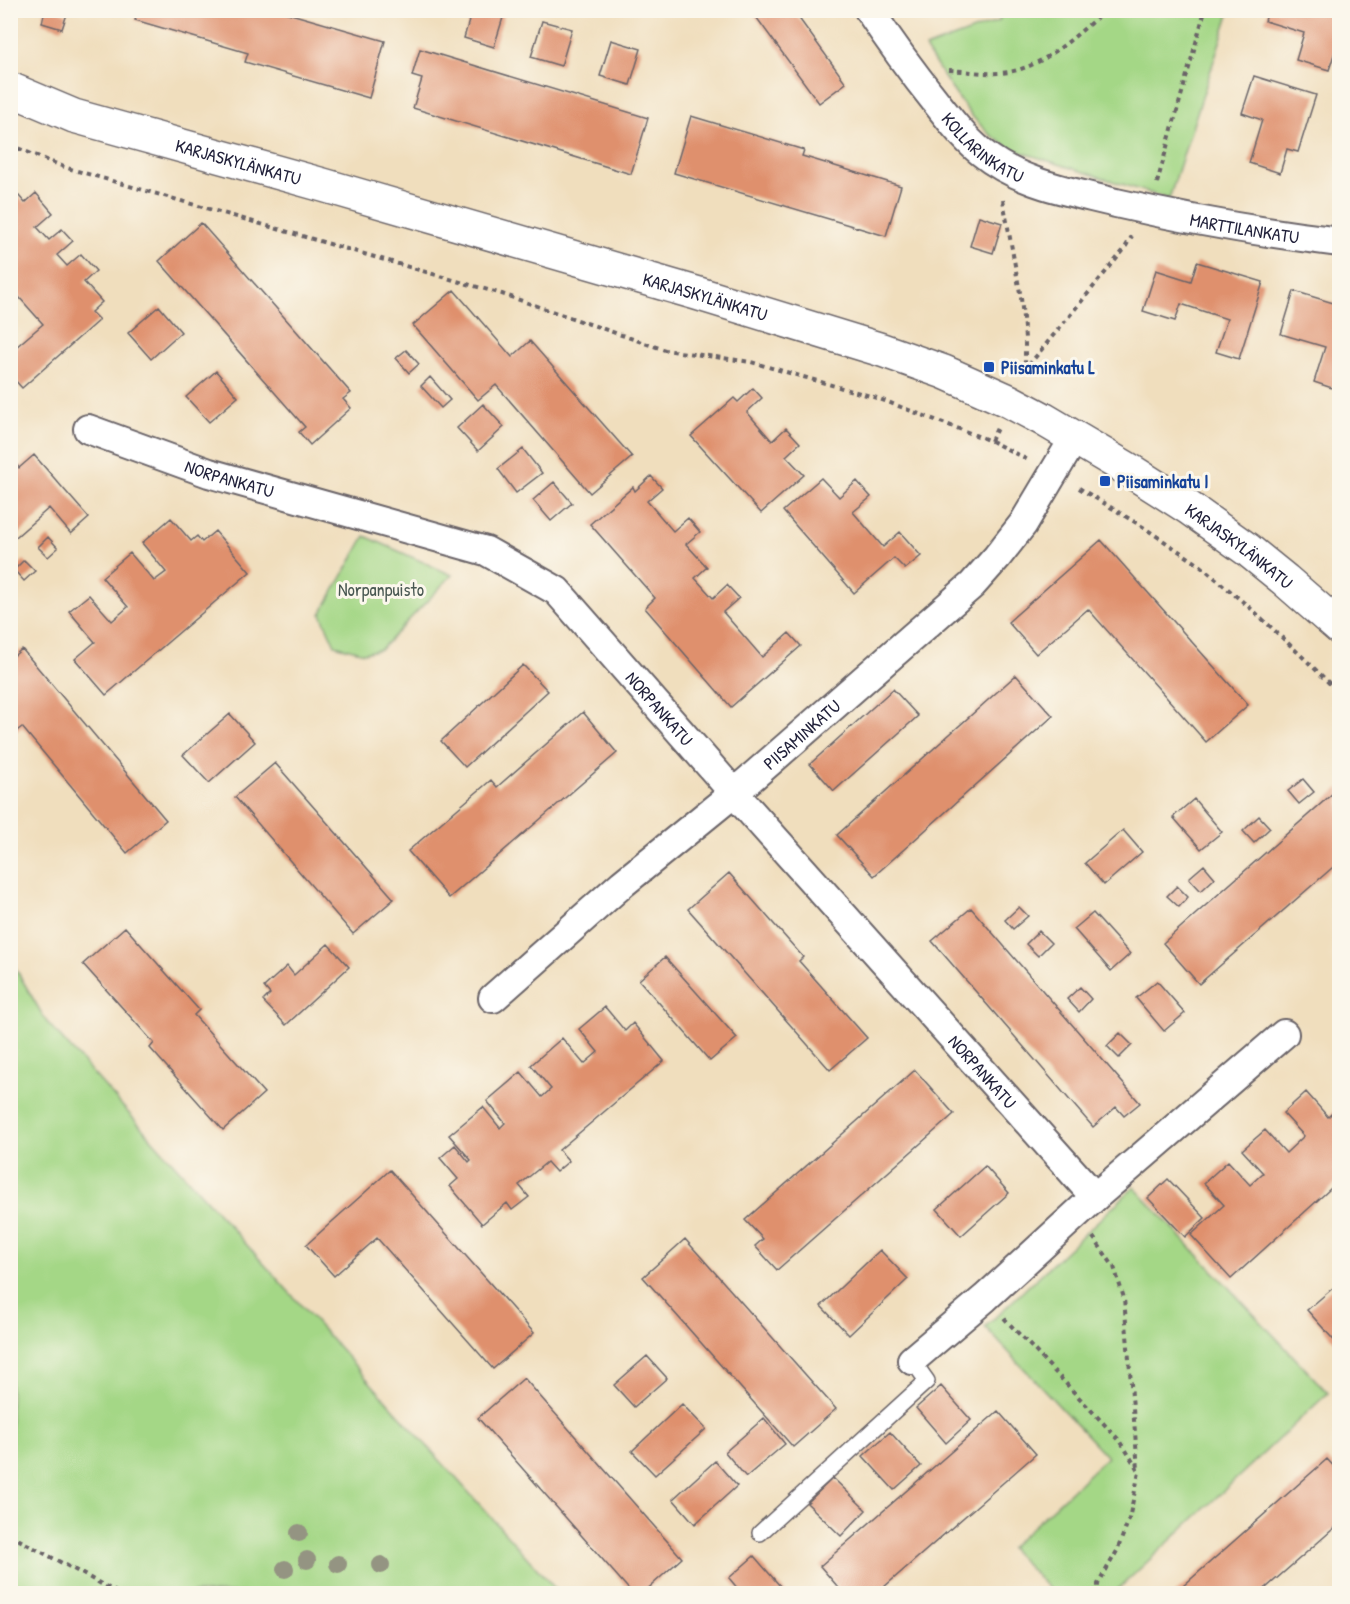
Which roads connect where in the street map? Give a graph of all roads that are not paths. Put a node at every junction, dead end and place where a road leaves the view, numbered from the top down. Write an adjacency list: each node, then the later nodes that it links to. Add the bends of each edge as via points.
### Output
1 (869, 10): 3 (street, KOLLARINKATU, via 950,120 970,143 997,164 1049,187)
2 (10, 89): 6 (street, KARJASKYLÄNKATU, via 74,116 696,293 903,357 988,391)
3 (1149, 210): 4 (street, MARTTILANKATU)
4 (1340, 242)
5 (88, 429): 8 (street, NORPANKATU, via 209,473 486,550 557,591)
6 (1075, 437): 7 (street, KARJASKYLÄNKATU, via 1241,545); 8 (street, PIISAMINKATU, via 1023,524 972,585)
7 (1340, 628)
8 (734, 793): 9 (street, PIISAMINKATU, via 622,884); 11 (street, NORPANKATU)
9 (494, 998)
10 (1284, 1035): 11 (street)
11 (1086, 1206): 12 (street)
12 (912, 1360): 13 (lane, via 927,1381)
13 (760, 1533)

